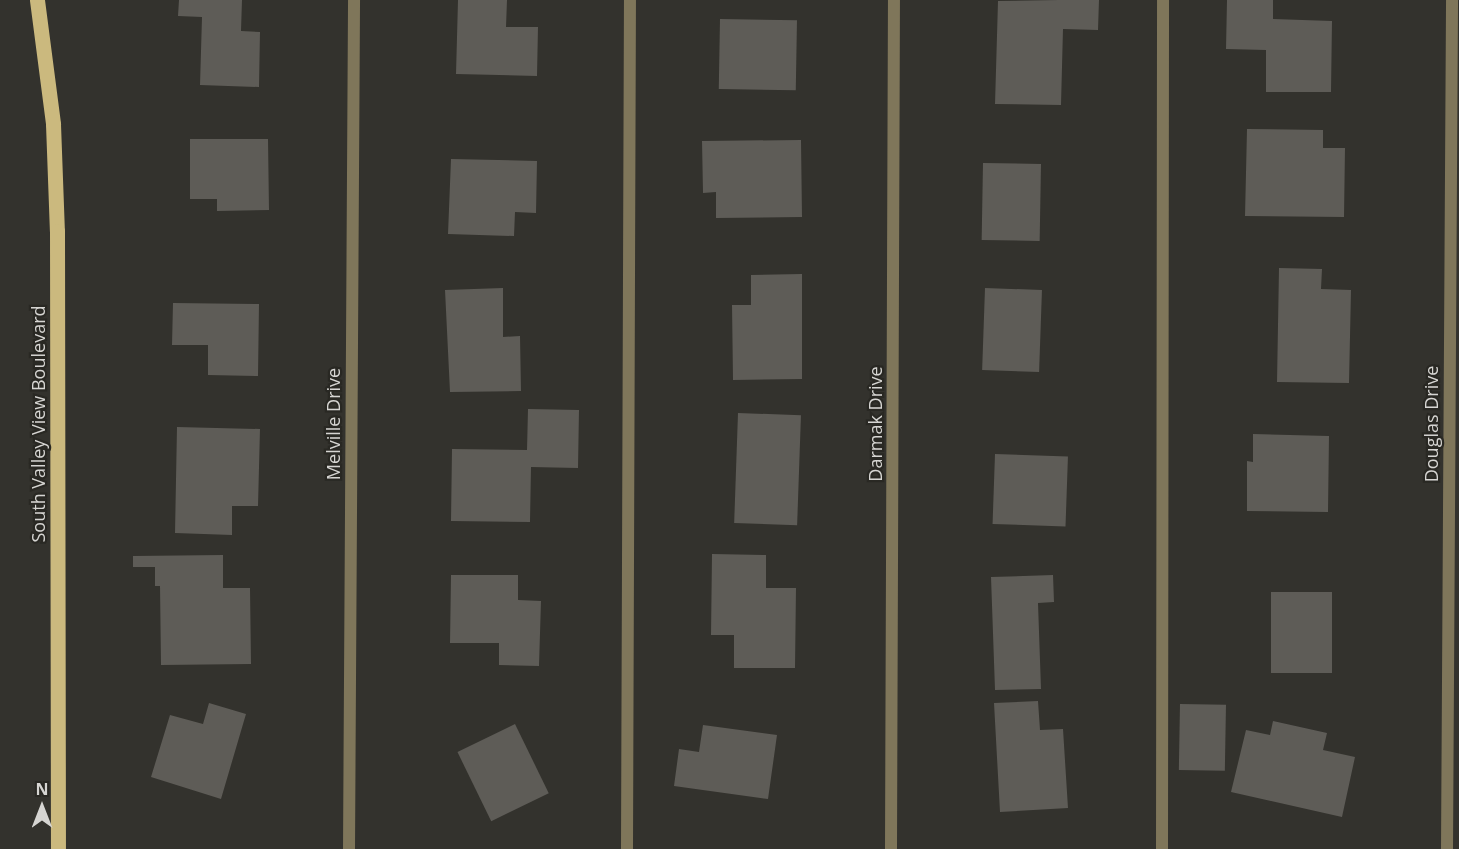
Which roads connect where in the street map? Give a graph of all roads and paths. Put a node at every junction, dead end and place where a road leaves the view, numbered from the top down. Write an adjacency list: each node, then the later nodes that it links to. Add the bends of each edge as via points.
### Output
1 (37, 0): 7 (main road, South Valley View Boulevard, via 53,124 57,231)
2 (354, 0): 8 (street, Melville Drive)
3 (630, 0): 9 (street)
4 (894, 0): 10 (street, Darmak Drive)
5 (1163, 0): 11 (street)
6 (1452, 0): 12 (street, Douglas Drive)
7 (58, 849)
8 (349, 849)
9 (627, 849)
10 (891, 849)
11 (1162, 849)
12 (1447, 849)

